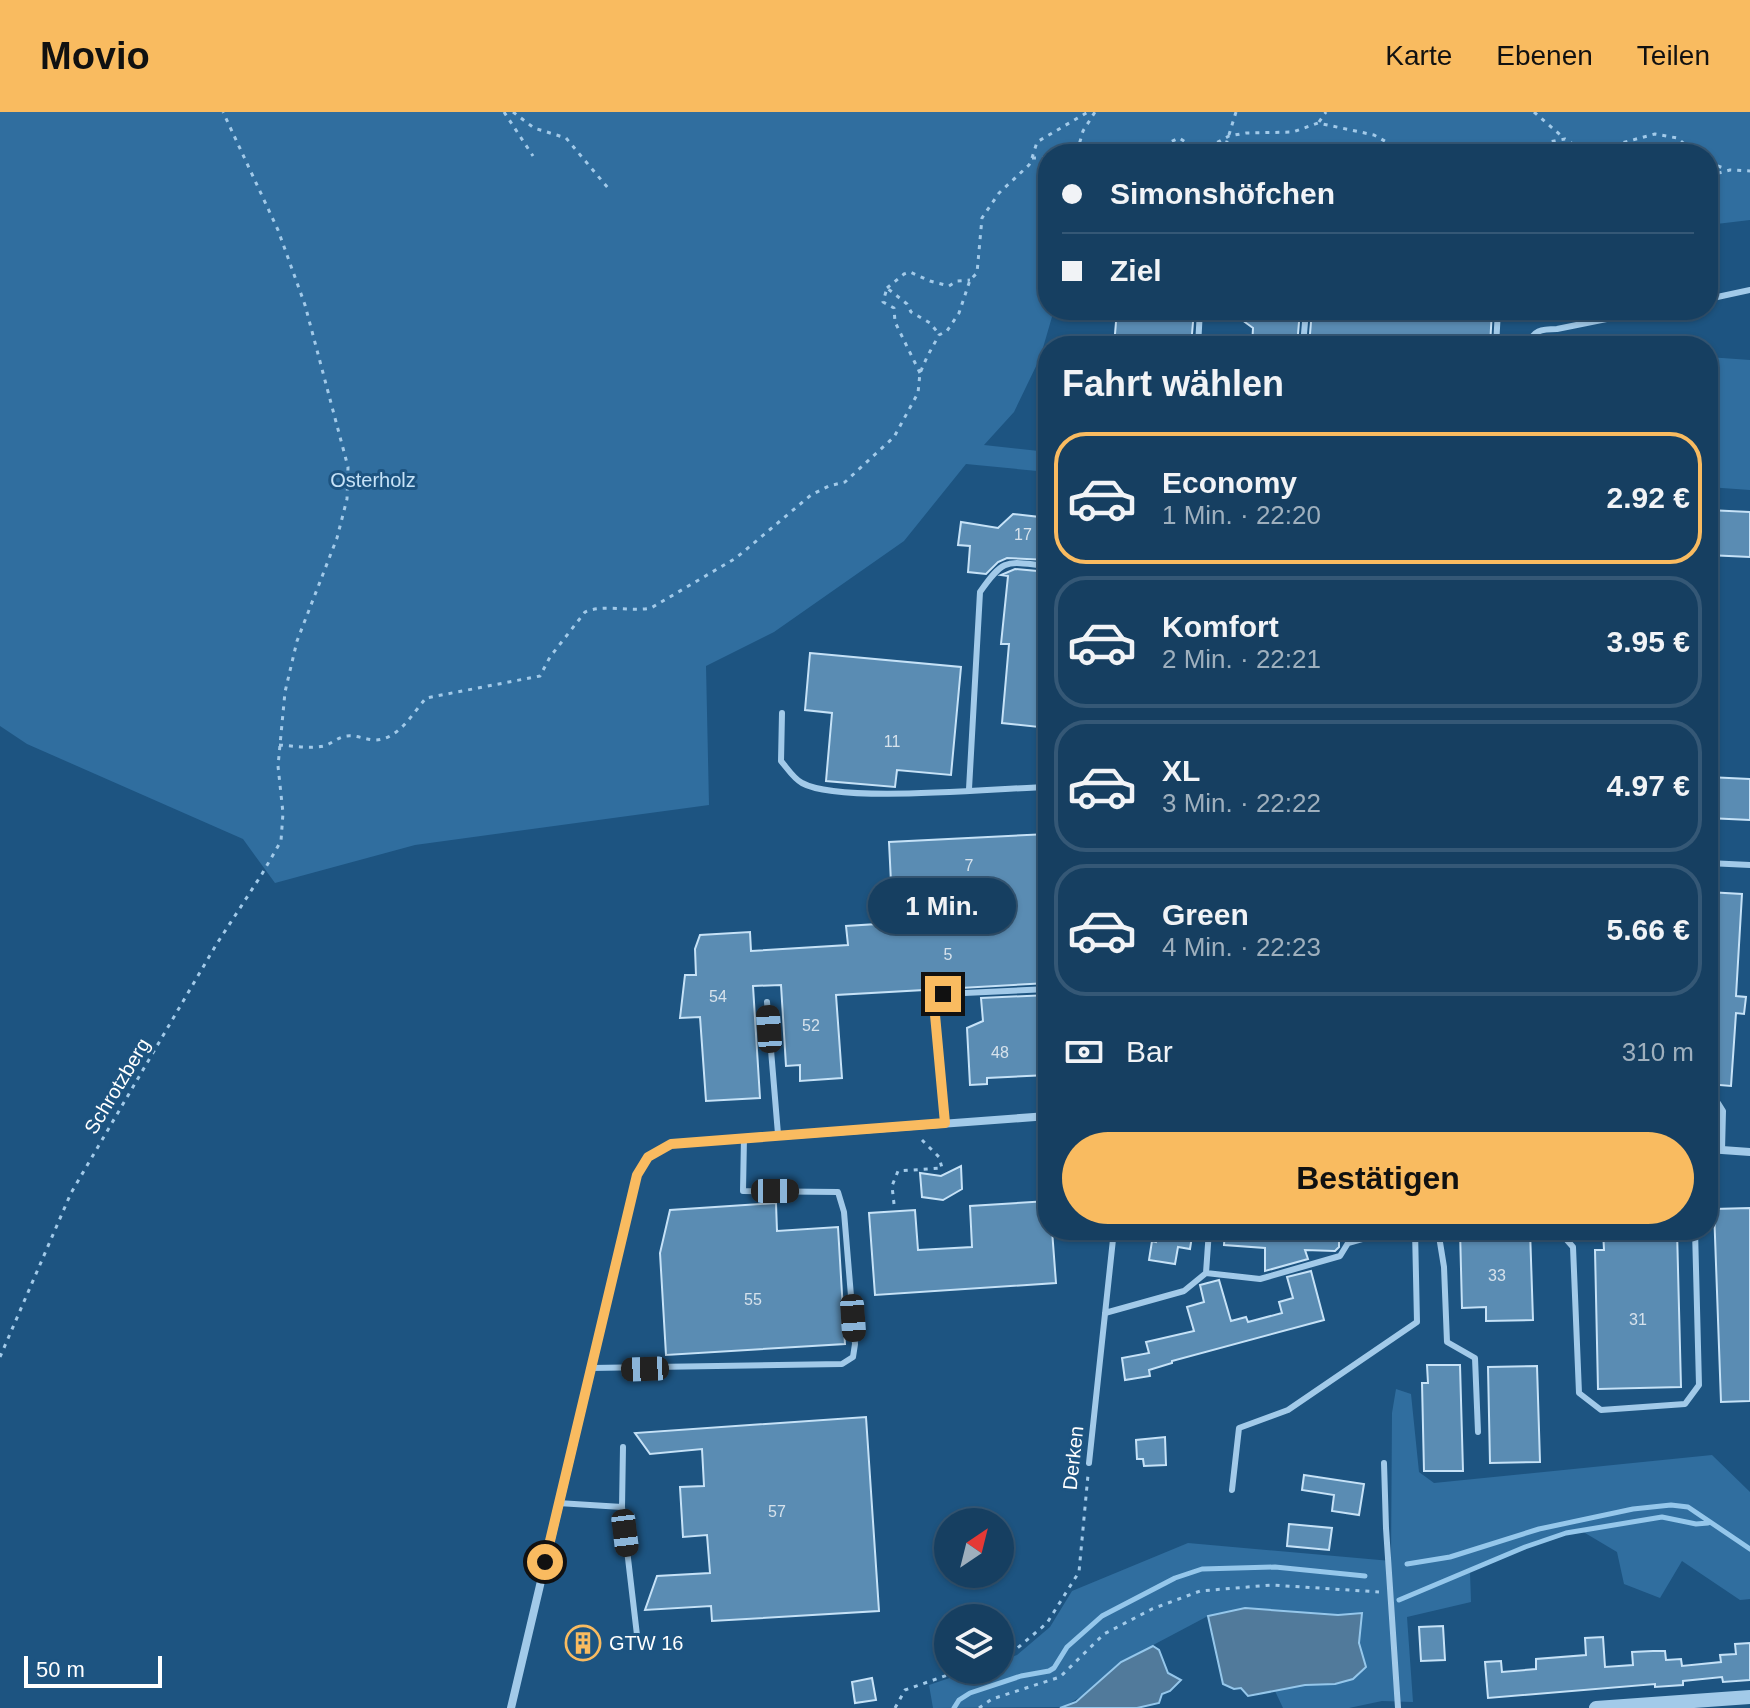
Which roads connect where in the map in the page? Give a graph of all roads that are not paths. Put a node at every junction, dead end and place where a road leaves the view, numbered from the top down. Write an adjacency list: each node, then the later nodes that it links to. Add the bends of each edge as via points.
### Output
1 (1750, 290): 2 (lane)
2 (1718, 297)
3 (1602, 320): 4 (lane, via 1542,329)
4 (1533, 336)
5 (1038, 565): 8 (lane, via 1009,562 997,568 980,592)
6 (782, 713): 8 (lane, via 781,761 801,783 832,792)
7 (1038, 787): 8 (lane)
8 (969, 789)
9 (1718, 863): 10 (lane)
10 (1750, 865)
11 (1038, 989): 15 (lane, via 937,998)
12 (767, 1002): 16 (lane)
13 (1718, 1103): 19 (lane, via 1723,1111)
14 (1038, 1117): 15 (street)
15 (945, 1123): 16 (street)
16 (778, 1134): 17 (street)
17 (744, 1137): 30 (street, via 671,1144 648,1157 637,1175); 30 (lane, via 743,1191 838,1192 844,1212 853,1357 842,1364)
18 (1718, 1150): 19 (street)
19 (1722, 1150): 20 (street)
20 (1750, 1152)
21 (1113, 1240): 29 (lane, Derken)
22 (1208, 1240): 28 (lane)
23 (1359, 1240): 28 (lane, via 1348,1243 1340,1256 1260,1279)
24 (1415, 1240): 35 (lane, via 1417,1322 1288,1410 1239,1428)
25 (1440, 1240): 31 (lane, via 1447,1342 1475,1358)
26 (1567, 1240): 27 (lane, via 1573,1247 1579,1393 1601,1410 1685,1404 1699,1385)
27 (1695, 1240)
28 (1206, 1273): 29 (lane, via 1184,1291)
29 (1105, 1313): 33 (lane, Derken)
30 (591, 1368): 36 (street)
31 (1478, 1432)
32 (623, 1447): 37 (lane)
33 (1089, 1463)
34 (1384, 1463): 41 (lane)
35 (1232, 1490)
36 (558, 1503): 37 (lane); 40 (street)
37 (622, 1507): 38 (lane)
38 (637, 1635)
39 (1750, 1697): 42 (street)
40 (511, 1708)
41 (1398, 1708)
42 (1596, 1708)

